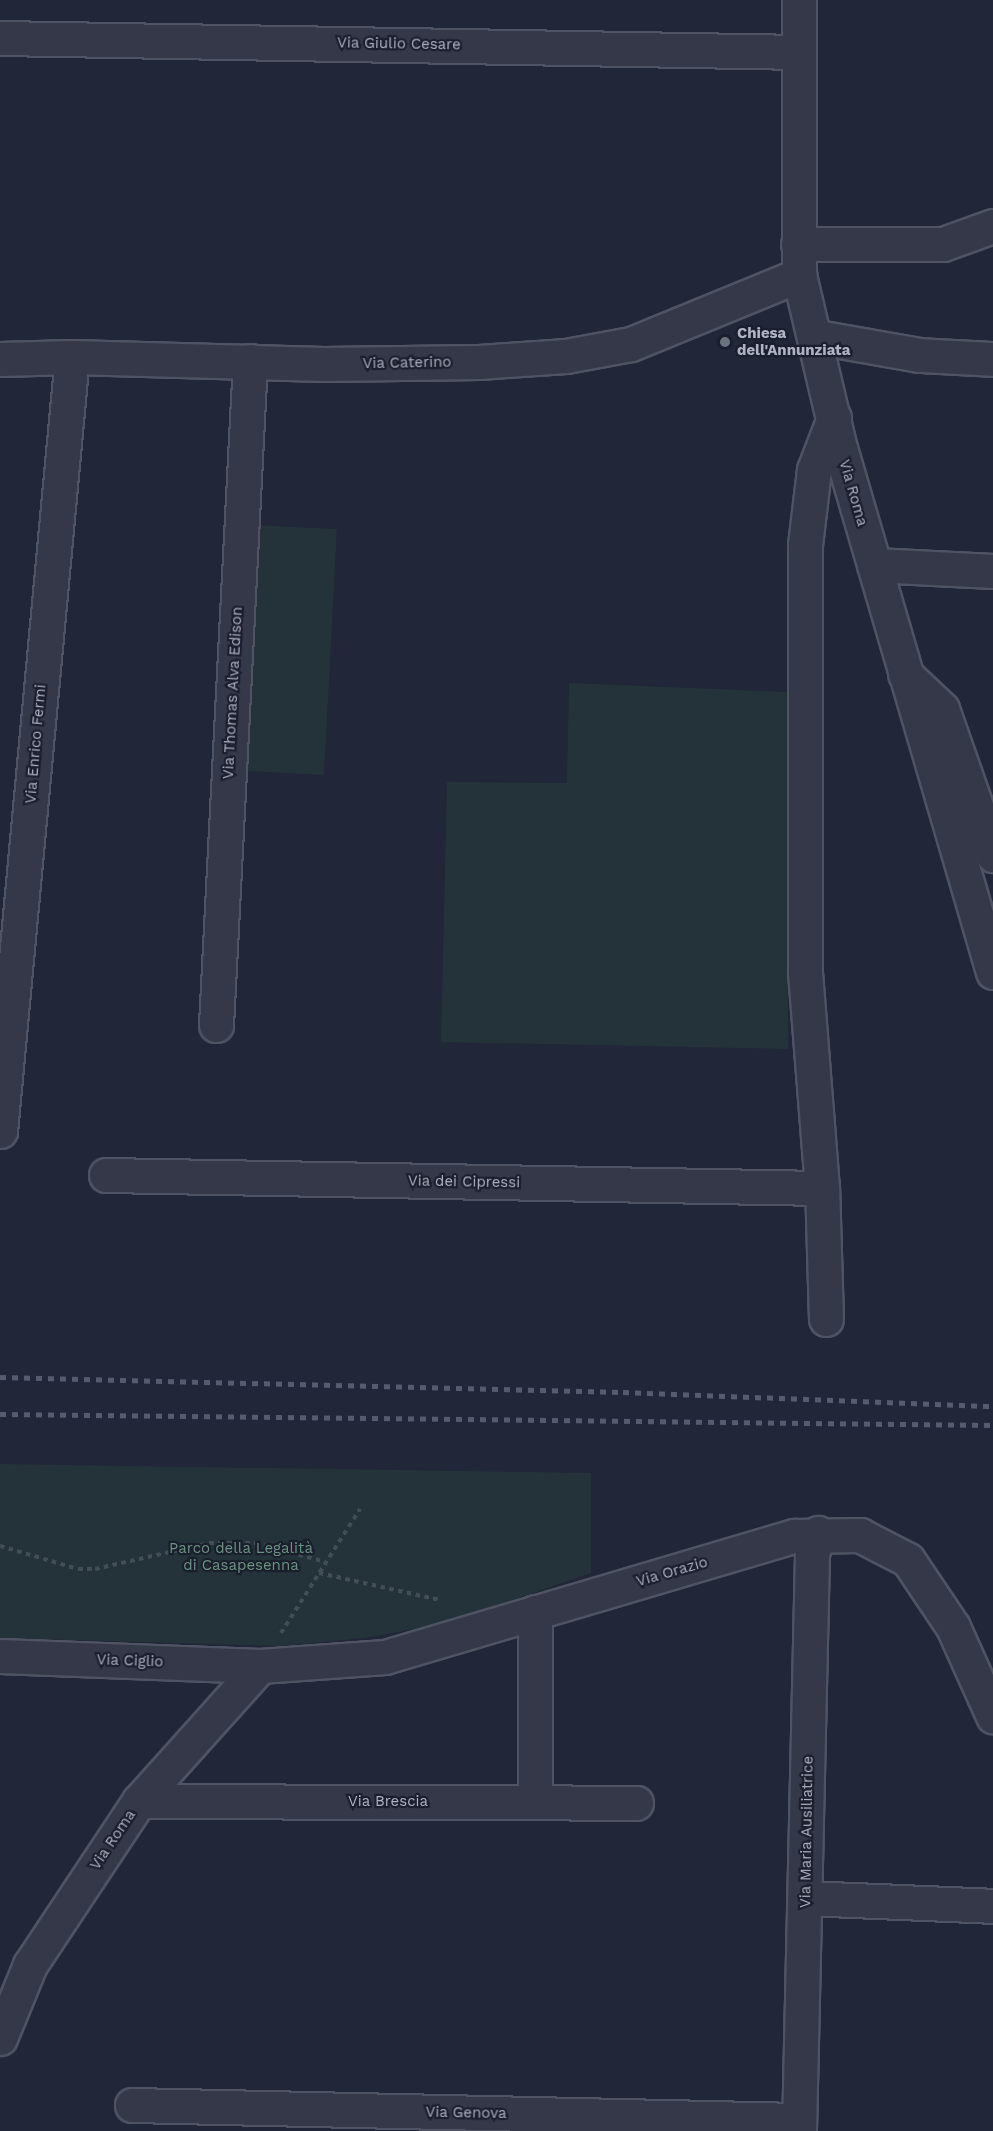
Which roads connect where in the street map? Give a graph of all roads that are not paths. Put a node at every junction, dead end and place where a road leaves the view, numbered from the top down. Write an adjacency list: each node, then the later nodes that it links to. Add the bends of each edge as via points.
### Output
1 (799, 0): 3 (street, Via Roma)
2 (0, 38): 3 (street, Via Giulio Cesare)
3 (799, 52): 5 (street, Via Roma)
4 (993, 226): 5 (street, via 943,244)
5 (799, 260): 6 (street, Via Roma); 10 (street, Via Caterino, via 631,344 566,356 444,363)
6 (817, 337): 8 (street, via 919,355); 11 (street, Via Roma)
7 (72, 357): 9 (street, Via Caterino); 10 (street, Via Caterino); 18 (street, Via Enrico Fermi)
8 (993, 359)
9 (0, 360)
10 (250, 361): 17 (street, Via Thomas Alva Edison)
11 (834, 418): 12 (street, Via Roma); 20 (street, via 813,470 806,544 805,971)
12 (874, 565): 13 (street); 14 (street, Via Roma)
13 (993, 571)
14 (904, 672): 15 (street, via 942,709); 16 (street, Via Roma)
15 (993, 855)
16 (993, 972)
17 (216, 1025)
18 (0, 1131)
19 (106, 1175): 20 (street, Via dei Cipressi)
20 (822, 1188): 21 (street)
21 (826, 1319)
22 (818, 1533): 23 (street, Via Orazio, via 794,1536); 26 (street, Via Orazio, via 860,1535 908,1560 953,1627); 30 (street, Via Maria Ausiliatrice, via 812,1554)
23 (535, 1612): 25 (street, Via Orazio, via 385,1657); 28 (street)
24 (0, 1656): 25 (street, Via Ciglio)
25 (260, 1666): 27 (street, Via Roma)
26 (993, 1716)
27 (139, 1801): 28 (street, Via Brescia); 32 (street, Via Roma, via 30,1965)
28 (535, 1802): 29 (street, Via Brescia)
29 (636, 1803)
30 (806, 1898): 31 (street); 36 (street, Via Maria Ausiliatrice)
31 (993, 1906)
32 (0, 2038)
33 (132, 2105): 34 (street, Via Genova)
34 (338, 2121): 35 (street, Via Genova)
35 (526, 2123): 36 (street, Via Genova)
36 (799, 2125)

